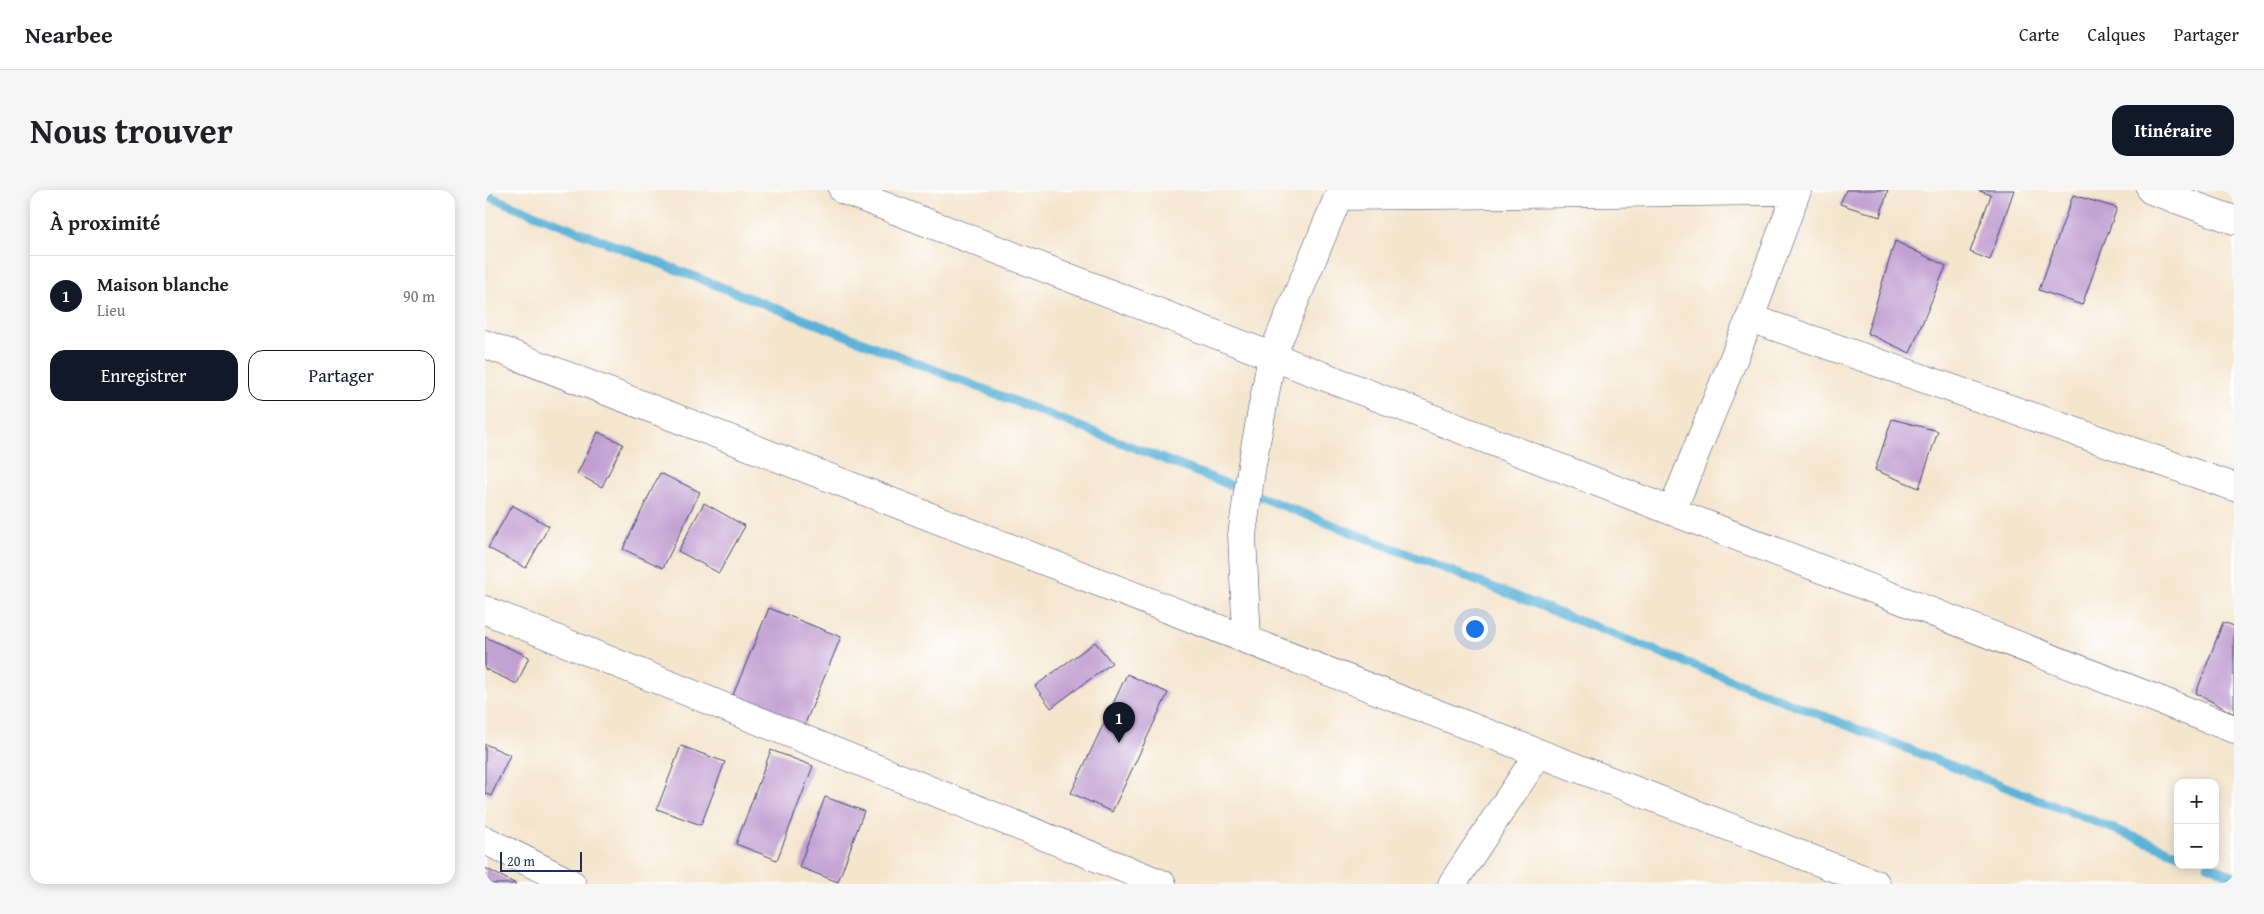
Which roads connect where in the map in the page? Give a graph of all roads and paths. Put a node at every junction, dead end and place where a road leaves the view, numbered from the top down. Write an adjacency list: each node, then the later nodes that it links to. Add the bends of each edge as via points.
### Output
1 (843, 190): 8 (street)
2 (1797, 190): 4 (street); 6 (street)
3 (2151, 190): 5 (street)
4 (1340, 193): 8 (street)
5 (2234, 220)
6 (1750, 318): 9 (street); 10 (street)
7 (485, 344): 12 (street)
8 (1272, 356): 10 (street); 12 (street, via 1242,535)
9 (2234, 487)
10 (1672, 511): 13 (street)
11 (485, 610): 17 (street)
12 (1247, 640): 14 (street)
13 (2234, 729)
14 (1539, 753): 18 (street); 19 (street)
15 (485, 840): 16 (street)
16 (573, 884)
17 (1162, 884)
18 (1452, 884)
19 (1876, 884)

